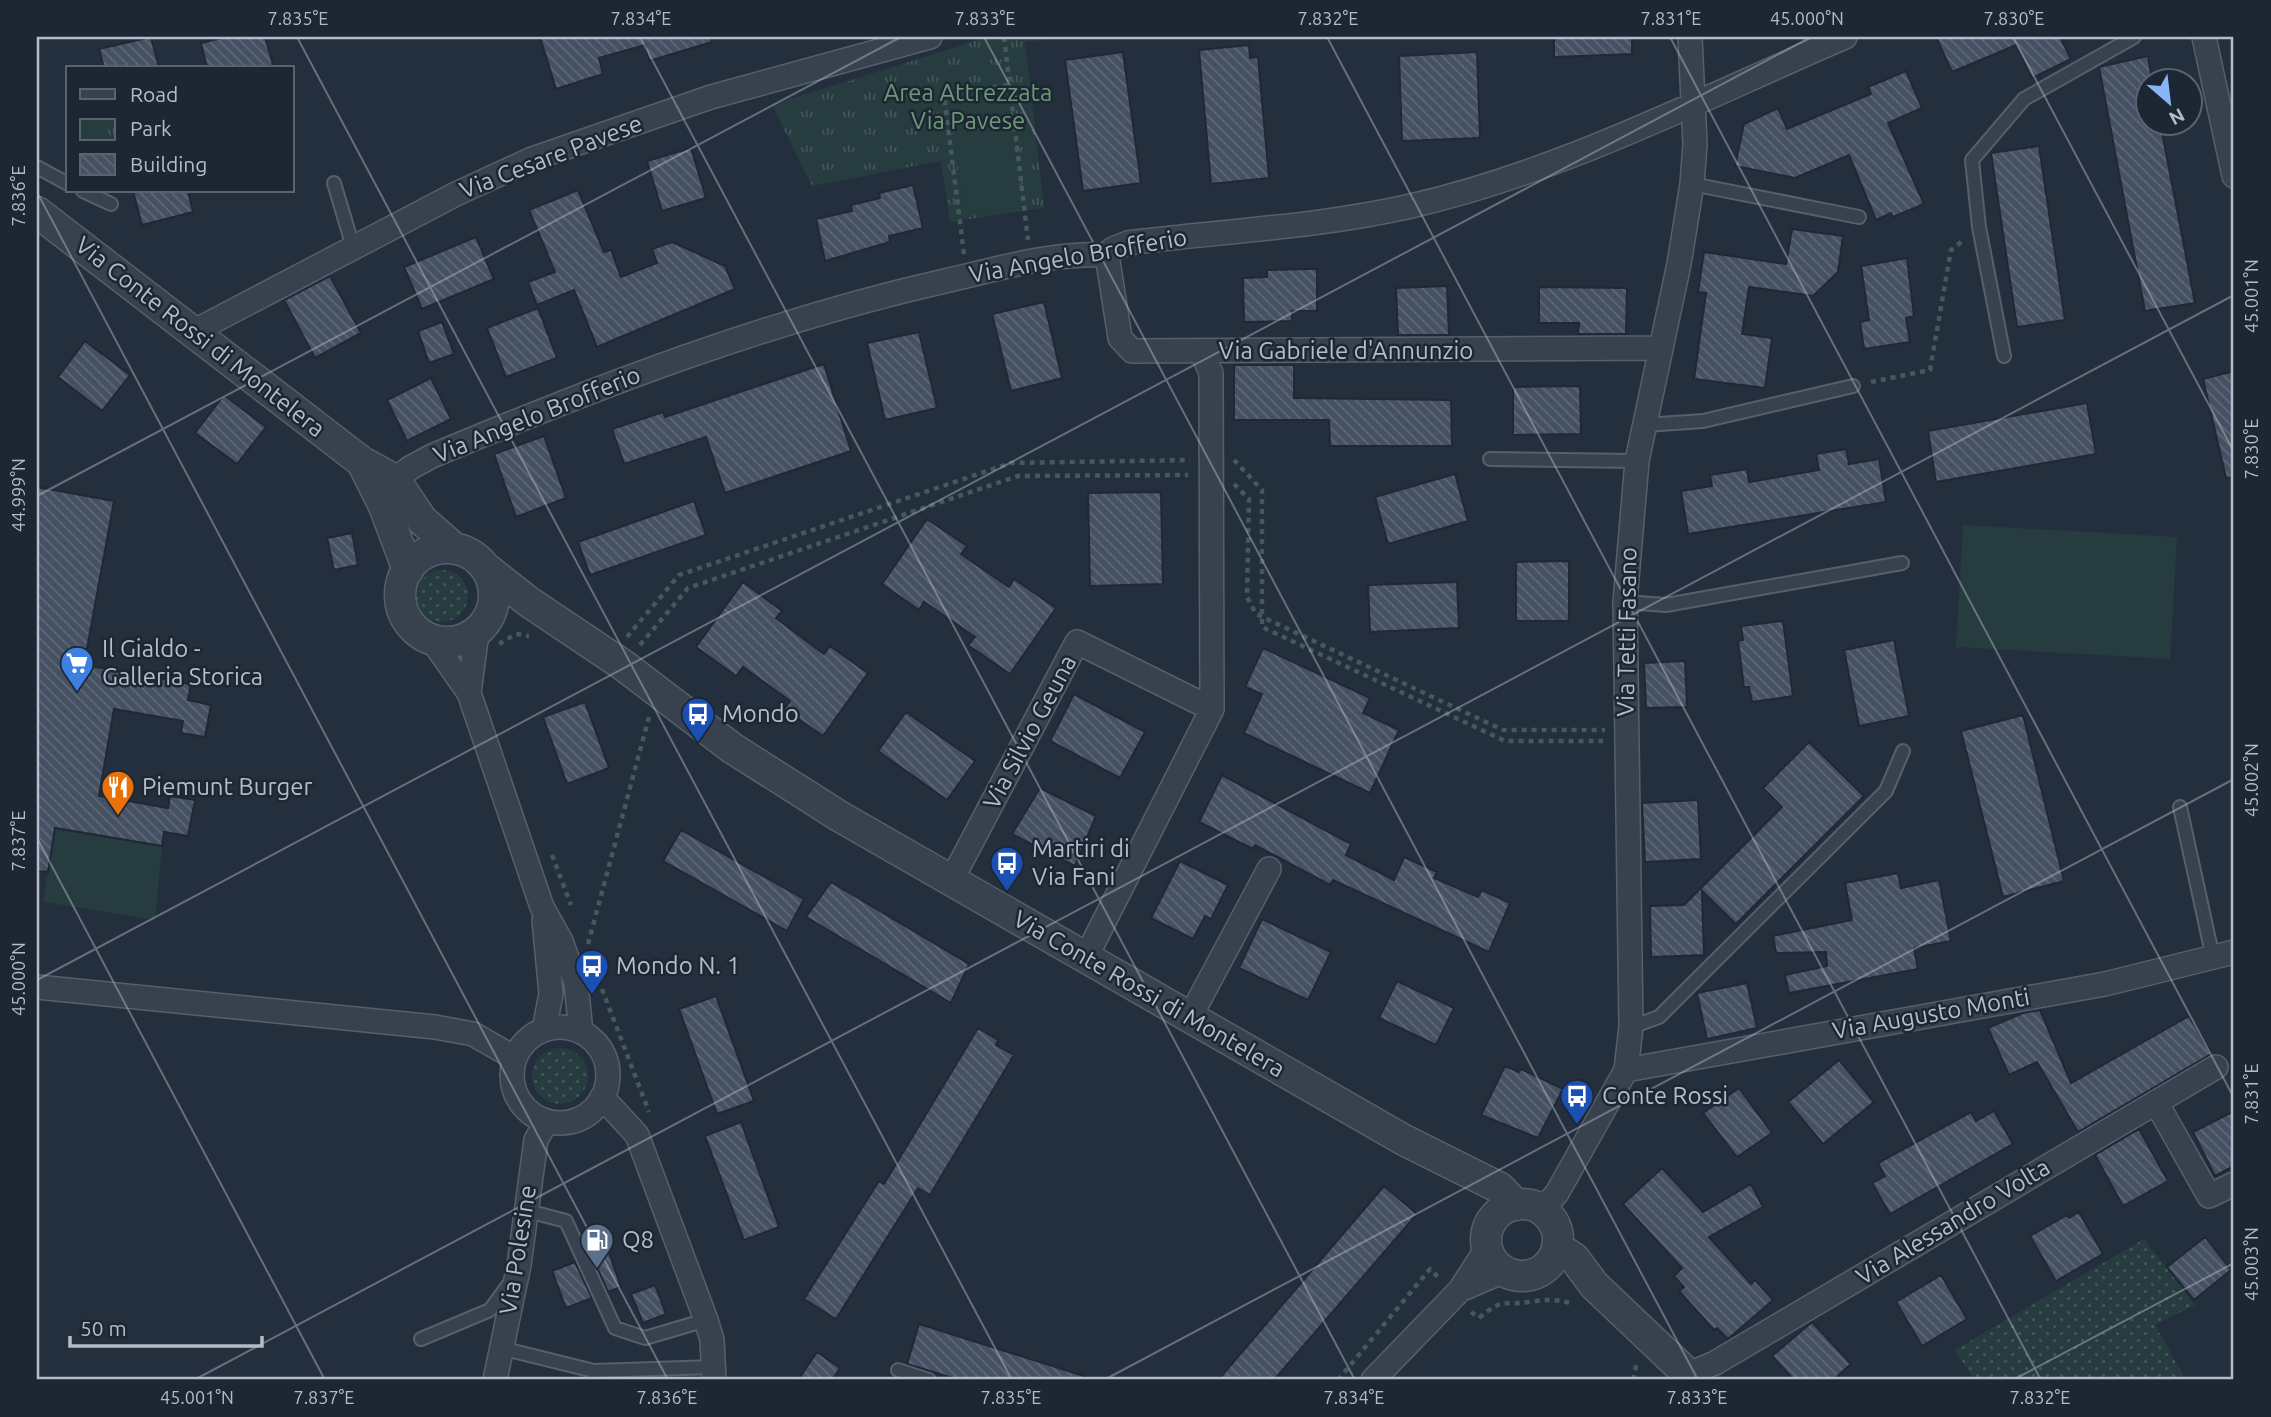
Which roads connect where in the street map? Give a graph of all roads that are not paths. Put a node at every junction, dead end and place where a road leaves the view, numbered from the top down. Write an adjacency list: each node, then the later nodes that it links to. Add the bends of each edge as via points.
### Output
1 (930, 37): 17 (street, Via Cesare Pavese, via 711,97 532,159)
2 (1690, 37): 6 (street, Via Tetti Fasano)
3 (1845, 37): 6 (street, Via Angelo Brofferio)
4 (2134, 37): 22 (lane, via 2024,99 1972,160 1979,227)
5 (2204, 37): 8 (street)
6 (1694, 103): 11 (street, Via Tetti Fasano); 18 (street, Via Angelo Brofferio, via 1532,172 1412,206 1313,224 1128,243)
7 (41, 170): 9 (lane); 12 (lane)
8 (2234, 176)
9 (66, 183)
10 (334, 183): 17 (lane)
11 (1692, 184): 16 (lane); 20 (street, Via Tetti Fasano)
12 (37, 185)
13 (85, 192): 14 (lane)
14 (111, 204)
15 (37, 212): 19 (street, Via Conte Rossi di Montelera)
16 (1859, 217)
17 (353, 247): 19 (street, Via Cesare Pavese)
18 (1107, 256): 21 (street, Via Gabriele d'Annunzio, via 1120,338 1132,351); 28 (street, Via Angelo Brofferio, via 1031,261 868,298 781,324 589,390 432,456)
19 (194, 332): 27 (street, Via Conte Rossi di Montelera)
20 (1661, 348): 21 (street, Via Gabriele d'Annunzio); 24 (street, Via Tetti Fasano)
21 (1202, 352): 38 (street, via 1211,373)
22 (2004, 356)
23 (1853, 386): 24 (lane, via 1703,421)
24 (1645, 425): 26 (street, Via Tetti Fasano)
25 (1490, 459): 26 (lane)
26 (1637, 461): 33 (street, Via Tetti Fasano)
27 (362, 462): 28 (street, Via Conte Rossi di Montelera); 32 (street, Via Conte Rossi di Montelera)
28 (395, 480): 29 (street, Via Conte Rossi di Montelera, via 422,520)
29 (455, 548): 31 (street, via 468,552); 32 (street, via 428,552)
30 (1902, 563): 33 (lane, via 1666,605)
31 (487, 569): 34 (street, Via Conte Rossi di Montelera); 35 (street, via 495,599)
32 (408, 570): 36 (street, via 401,584 404,614)
33 (1625, 602): 48 (street, Via Tetti Fasano)
34 (546, 629): 35 (street, via 509,620); 42 (street, Via Conte Rossi di Montelera, via 623,665 732,748)
35 (484, 637): 36 (street); 37 (street)
36 (432, 640): 37 (street)
37 (468, 693): 43 (street)
38 (1212, 709): 42 (street, Via Silvio Geuna, via 1077,642); 45 (street)
39 (1903, 751): 48 (lane, via 1886,791 1659,1017)
40 (2180, 807): 44 (lane)
41 (1269, 869): 47 (street)
42 (951, 881): 45 (street, Via Conte Rossi di Montelera)
43 (542, 907): 49 (street, via 551,994); 50 (street, via 561,940 576,983)
44 (2224, 955): 53 (street, Via Augusto Monti, via 2105,984)
45 (1085, 959): 47 (street, Via Conte Rossi di Montelera)
46 (37, 987): 51 (street, via 435,1027 473,1034)
47 (1190, 1017): 57 (street, Via Conte Rossi di Montelera)
48 (1631, 1027): 53 (street, Via Tetti Fasano)
49 (544, 1030): 50 (street); 51 (street, via 531,1037)
50 (581, 1032): 54 (street, via 602,1053 607,1068)
51 (515, 1058): 56 (street, via 513,1082 520,1103)
52 (2216, 1067): 55 (street, Via Alessandro Volta)
53 (1626, 1070): 59 (street, Via Tetti Fasano, via 1557,1192)
54 (602, 1097): 56 (street, via 572,1122); 66 (street, via 637,1135)
55 (2156, 1102): 58 (street, via 2210,1196); 72 (street, Via Alessandro Volta)
56 (546, 1122): 60 (street, Via Polesine, via 536,1140)
57 (1467, 1172): 59 (street, Via Conte Rossi di Montelera); 62 (street, via 1481,1191)
58 (2234, 1184)
59 (1529, 1208): 61 (street, via 1557,1230); 62 (street, via 1506,1209)
60 (524, 1210): 63 (street, Via Polesine); 66 (lane, via 566,1221 615,1328 645,1338)
61 (1557, 1247): 64 (street, via 1548,1265); 65 (street, via 1574,1258)
62 (1494, 1248): 64 (street, via 1521,1276); 75 (street, via 1462,1298)
63 (519, 1265): 67 (lane, via 490,1310); 68 (street, Via Polesine)
64 (1539, 1271): 65 (street)
65 (1587, 1296): 72 (street)
66 (706, 1320): 70 (street)
67 (421, 1339)
68 (501, 1348): 71 (lane); 73 (street, Via Polesine)
69 (898, 1370): 74 (lane)
70 (714, 1374): 71 (lane)
71 (594, 1376)
72 (1691, 1377)
73 (495, 1380)
74 (929, 1380)
75 (1373, 1380)

